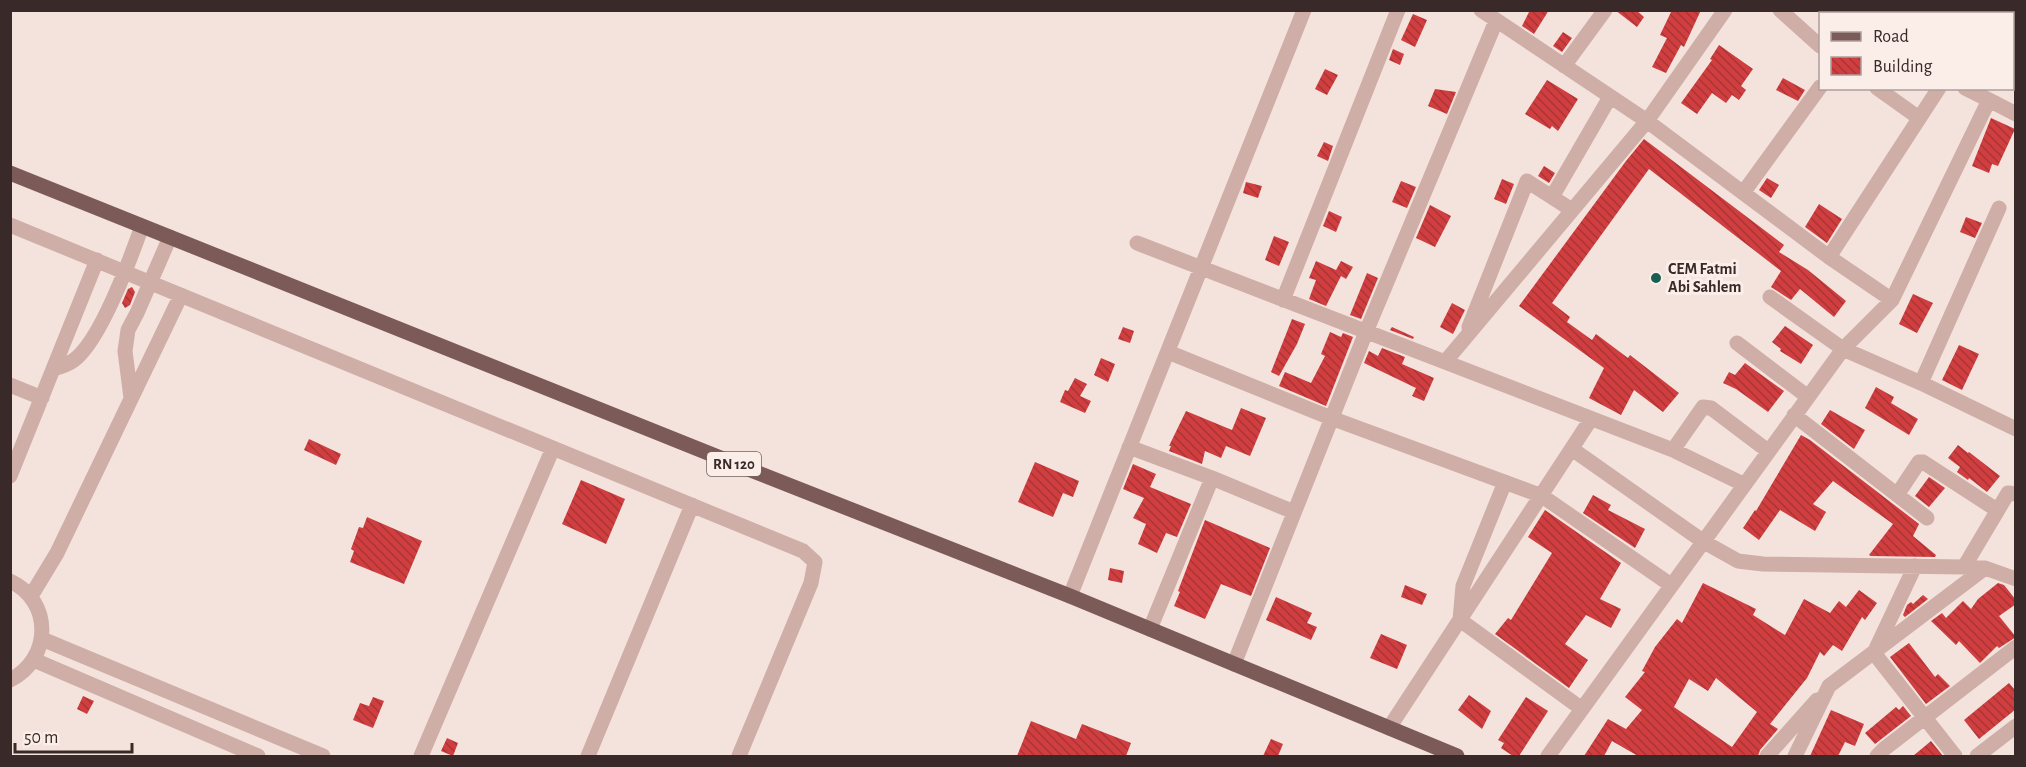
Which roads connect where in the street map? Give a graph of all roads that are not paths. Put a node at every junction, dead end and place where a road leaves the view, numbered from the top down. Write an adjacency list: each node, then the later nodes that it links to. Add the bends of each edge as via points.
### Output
1 (1304, 10): 29 (street)
2 (1398, 10): 34 (street)
3 (1605, 10): 8 (street)
4 (1725, 10): 17 (street)
5 (1780, 10): 7 (street)
6 (1488, 14): 8 (street); 36 (street)
7 (1819, 44)
8 (1564, 66): 13 (street)
9 (1819, 90): 19 (street)
10 (1880, 90): 16 (street)
11 (1937, 90): 16 (street)
12 (1969, 90): 14 (street)
13 (1610, 97): 17 (street); 20 (street)
14 (1989, 100): 15 (street); 35 (street)
15 (2016, 114)
16 (1919, 118): 27 (street)
17 (1647, 121): 19 (street); 22 (street)
18 (10, 173): 24 (main road, RN 120)
19 (1743, 193): 27 (street)
20 (1552, 197): 22 (street); 37 (street, via 1527,181)
21 (1999, 208): 43 (street)
22 (1572, 210): 37 (street)
23 (10, 225): 28 (street)
24 (142, 226): 25 (main road, RN 120); 30 (street)
25 (170, 237): 31 (street); 76 (main road, RN 120)
26 (1137, 243): 29 (street)
27 (1829, 257): 35 (street)
28 (97, 260): 30 (street); 42 (street)
29 (1201, 268): 34 (street); 40 (street)
30 (125, 272): 31 (street); 42 (street, via 87,347 72,362)
31 (150, 282): 32 (street); 47 (street, via 128,330 125,351)
32 (181, 295): 47 (street); 52 (street)
33 (1770, 297): 39 (street)
34 (1282, 300): 36 (street)
35 (1892, 300): 39 (street)
36 (1366, 332): 41 (street); 49 (street)
37 (1464, 339): 41 (street)
38 (1737, 343): 45 (street)
39 (1843, 349): 43 (street); 45 (street)
40 (1168, 352): 49 (street); 53 (street)
41 (1445, 362): 50 (street)
42 (53, 369): 46 (street)
43 (1921, 383): 51 (street)
44 (10, 385): 46 (street)
45 (1808, 397): 48 (street)
46 (42, 398): 57 (street)
47 (131, 398): 75 (street, via 57,553)
48 (1794, 415): 56 (street); 62 (street)
49 (1331, 418): 59 (street); 66 (street)
50 (1591, 419): 54 (street); 55 (street)
51 (2016, 429)
52 (553, 447): 64 (street); 94 (street)
53 (1129, 447): 58 (street); 76 (street)
54 (1572, 449): 63 (street); 68 (street)
55 (1673, 450): 56 (street, via 1703,407 1711,408); 60 (street)
56 (1768, 451): 60 (street)
57 (10, 476)
58 (1212, 478): 66 (street); 78 (street)
59 (1505, 482): 63 (street); 77 (street, via 1463,586)
60 (1743, 484): 68 (street)
61 (2016, 494): 65 (street, via 2008,493)
62 (1897, 495): 65 (street, via 1919,462 1923,462); 67 (street)
63 (1542, 496): 74 (street); 77 (street)
64 (692, 505): 95 (street); 96 (street, via 802,551 815,562 811,583)
65 (1997, 510): 70 (street)
66 (1294, 512): 83 (street)
67 (1927, 518)
68 (1704, 542): 69 (street, via 1738,561 1763,564); 74 (street)
69 (1915, 566): 70 (street); 81 (street)
70 (1964, 567): 71 (street)
71 (1984, 568): 72 (street); 81 (street)
72 (2016, 579)
73 (10, 581): 75 (street)
74 (1671, 585): 86 (street)
75 (31, 596): 79 (street, via 41,616)
76 (1070, 596): 78 (main road, RN 120)
77 (1460, 620): 86 (street); 89 (street)
78 (1150, 629): 83 (main road, RN 120)
79 (42, 639): 82 (street); 93 (street)
80 (2016, 647): 87 (street)
81 (1874, 653): 85 (street); 87 (street)
82 (34, 660): 84 (street); 90 (street)
83 (1234, 664): 89 (main road, RN 120)
84 (10, 680)
85 (1829, 686): 98 (street); 99 (street)
86 (1582, 709): 97 (street)
87 (1925, 717): 100 (street); 101 (street)
88 (2016, 726): 102 (street)
89 (1389, 728): 91 (main road, RN 120)
90 (238, 753): 92 (street)
91 (1449, 755)
92 (258, 756)
93 (323, 756)
94 (421, 756)
95 (588, 756)
96 (739, 756)
97 (1548, 756)
98 (1767, 756)
99 (1795, 756)
100 (1877, 756)
101 (1955, 756)
102 (1977, 756)

